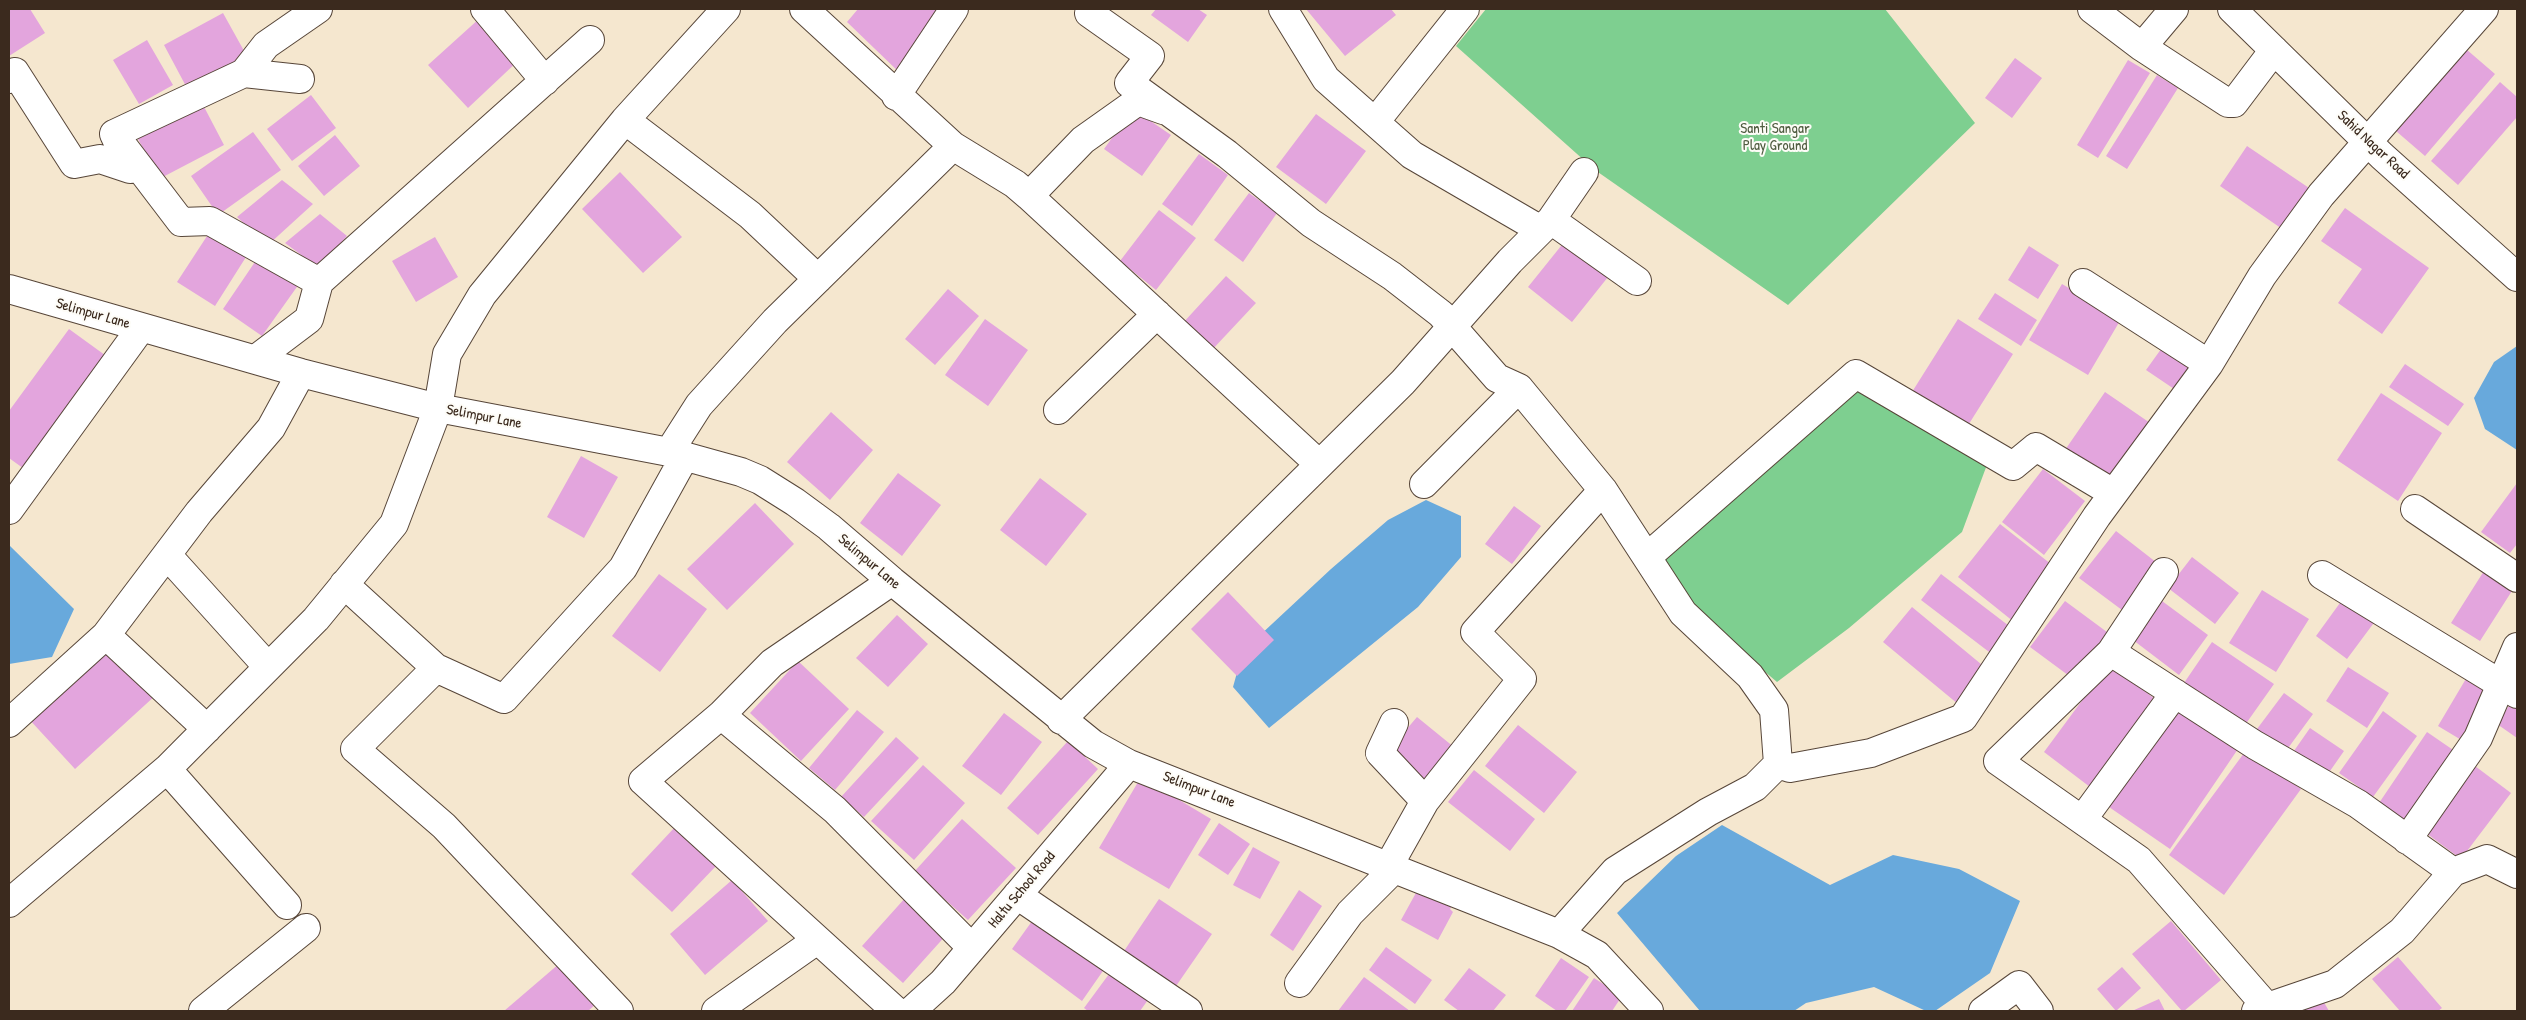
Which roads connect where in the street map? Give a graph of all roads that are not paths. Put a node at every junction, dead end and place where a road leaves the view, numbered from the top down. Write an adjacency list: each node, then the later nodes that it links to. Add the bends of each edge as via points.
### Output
1 (318, 9): 16 (street, via 266,45)
2 (484, 9): 19 (street)
3 (726, 9): 22 (street)
4 (804, 9): 20 (street)
5 (954, 9): 20 (street)
6 (1284, 9): 23 (street, via 1326,79)
7 (1465, 9): 23 (street)
8 (2092, 9): 14 (street)
9 (2174, 9): 14 (street)
10 (2232, 9): 15 (street, Sahid Nagar Road)
11 (2484, 9): 25 (street)
12 (1089, 13): 21 (street, via 1150,56 1129,83)
13 (590, 40): 19 (street)
14 (2142, 47): 15 (street, via 2221,99 2234,103)
15 (2274, 50): 25 (street, Sahid Nagar Road)
16 (244, 73): 18 (street); 24 (street)
17 (9, 79): 24 (street, via 15,72 74,164 100,159 130,169)
18 (300, 79)
19 (545, 81): 33 (street)
20 (896, 96): 26 (street)
21 (1172, 114): 28 (street, via 1138,101 1084,140); 38 (street, via 1227,154 1311,224 1392,276 1441,314)
22 (625, 120): 31 (street, via 750,215); 43 (street, via 482,295 447,354)
23 (1375, 122): 29 (street, via 1412,155)
24 (114, 134): 33 (street, via 181,222 210,221)
25 (2368, 142): 30 (street, Sahid Nagar Road); 40 (street, via 2321,195 2262,276)
26 (953, 146): 28 (street); 31 (street)
27 (1584, 172): 29 (street)
28 (1029, 196): 36 (street)
29 (1546, 225): 32 (street); 38 (street)
30 (2517, 277)
31 (818, 279): 45 (street, via 698,405)
32 (1637, 281)
33 (319, 282): 39 (street, via 309,319)
34 (2083, 283): 40 (street)
35 (9, 289): 37 (street, Selimpur Lane)
36 (1157, 314): 44 (street); 46 (street)
37 (141, 328): 39 (street, Selimpur Lane); 51 (street)
38 (1453, 328): 42 (street, via 1497,378); 46 (street)
39 (256, 359): 41 (street, Selimpur Lane)
40 (2209, 364): 49 (street)
41 (300, 373): 43 (street, Selimpur Lane); 52 (street, via 271,428)
42 (1519, 388): 47 (street); 48 (street)
43 (438, 408): 45 (street, Selimpur Lane); 58 (street, via 394,524)
44 (1058, 410)
45 (677, 454): 57 (street, Selimpur Lane, via 760,480 815,517); 63 (street, via 623,568 504,699)
46 (1319, 464): 67 (street)
47 (1424, 484)
48 (1603, 490): 53 (street); 74 (street, via 1475,632 1522,679)
49 (2113, 493): 53 (street, via 2036,447 2013,466 1856,374); 72 (street, via 1963,718 1871,753 1790,768)
50 (2415, 509): 56 (street)
51 (9, 510)
52 (166, 555): 59 (street); 62 (street)
53 (1647, 557): 72 (street, via 1683,612 1750,676 1774,710)
54 (2164, 572): 61 (street)
55 (2322, 575): 64 (street)
56 (2517, 578)
57 (892, 582): 66 (street, via 772,663); 67 (street, Selimpur Lane)
58 (344, 584): 62 (street, via 316,619); 63 (street)
59 (106, 635): 68 (street); 70 (street)
60 (2517, 647): 64 (street)
61 (2111, 652): 65 (street); 75 (street, via 1998,762)
62 (268, 667): 70 (street)
63 (436, 668): 90 (street, via 355,749 444,826)
64 (2509, 689): 76 (street)
65 (2176, 693): 75 (street); 76 (street, via 2254,745 2358,804)
66 (720, 715): 85 (street, via 643,781); 86 (street, via 835,810)
67 (1061, 720): 71 (street, Selimpur Lane, via 1093,744)
68 (9, 722)
69 (1394, 723): 74 (street, via 1380,753)
70 (207, 729): 73 (street)
71 (1129, 764): 77 (street, Selimpur Lane); 80 (street, Haltu School Road)
72 (1778, 764): 84 (street, via 1755,787 1615,870)
73 (168, 769): 81 (street); 82 (street)
74 (1425, 801): 77 (street)
75 (2082, 820): 88 (street, via 2139,860)
76 (2407, 840): 78 (street)
77 (1391, 868): 84 (street, Selimpur Lane); 87 (street, via 1350,913)
78 (2453, 872): 79 (street, via 2487,859); 88 (street, via 2402,931 2335,984)
79 (2517, 874)
80 (1018, 896): 86 (street, Haltu School Road); 94 (street)
81 (9, 903)
82 (287, 904)
83 (306, 928): 89 (street)
84 (1559, 934): 95 (street, Selimpur Lane, via 1597,955)
85 (817, 940): 91 (street); 92 (street)
86 (972, 948): 93 (street, Haltu School Road, via 943,982)
87 (1299, 982)
88 (2261, 1009)
89 (204, 1011)
90 (619, 1011)
91 (716, 1011)
92 (896, 1011)
93 (911, 1011)
94 (1188, 1011)
95 (1649, 1011)
96 (1983, 1011): 97 (street, via 2018,985)
97 (2039, 1011)

